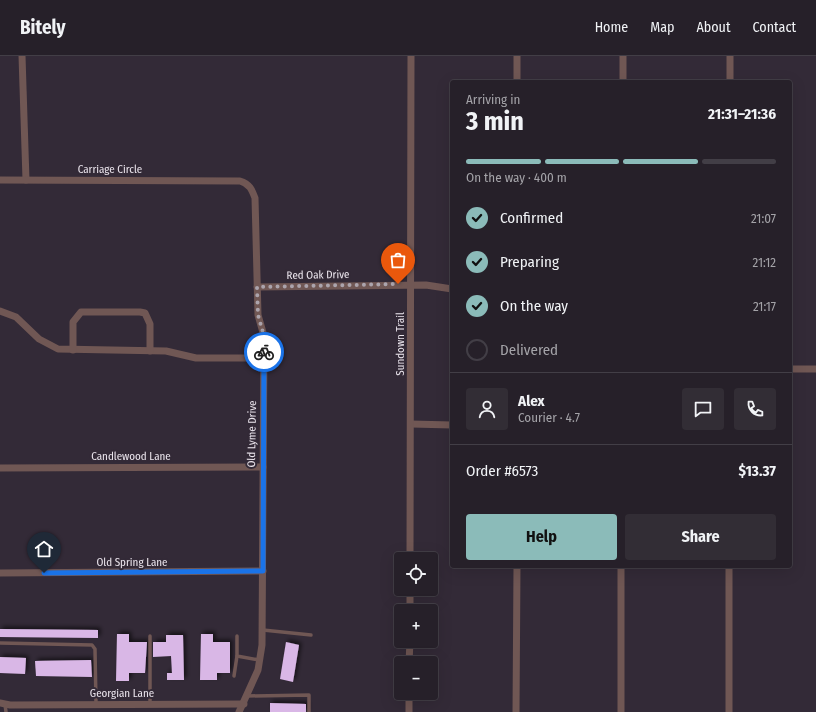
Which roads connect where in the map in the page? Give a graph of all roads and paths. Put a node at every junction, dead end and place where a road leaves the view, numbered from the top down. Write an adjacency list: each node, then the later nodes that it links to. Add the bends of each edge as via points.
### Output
1 (22, 56): 10 (street)
2 (411, 56): 12 (street, Sundown Trail)
3 (517, 56): 6 (street)
4 (623, 56): 7 (street)
5 (730, 56): 8 (street)
6 (517, 80)
7 (623, 80)
8 (730, 80)
9 (0, 180): 10 (street, Carriage Circle)
10 (26, 180): 11 (street, Carriage Circle)
11 (220, 180): 13 (street, Old Lyme Drive, via 245,182 250,186 255,198)
12 (410, 284): 13 (street, Red Oak Drive); 14 (street, Red Oak Drive); 21 (street, Sundown Trail)
13 (257, 287): 18 (street, Old Lyme Drive, via 258,315 264,336)
14 (450, 289)
15 (0, 311): 16 (street, via 16,316 48,345)
16 (73, 350): 17 (street); 17 (street, via 73,322 81,312 140,312 145,313 150,324)
17 (150, 351): 18 (street, via 166,351 196,358)
18 (264, 358): 23 (street, Old Lyme Drive)
19 (792, 369): 20 (street)
20 (816, 369)
21 (411, 424): 22 (street); 25 (street, Sundown Trail)
22 (450, 425)
23 (263, 467): 24 (street, Candlewood Lane); 29 (street, Old Lyme Drive)
24 (0, 468)
25 (410, 552)
26 (517, 568): 49 (street)
27 (621, 568): 50 (street)
28 (729, 568): 51 (street)
29 (263, 571): 30 (street, Old Spring Lane); 31 (street, Old Lyme Drive)
30 (0, 573)
31 (262, 630): 32 (lane); 37 (street, Old Lyme Drive)
32 (311, 635)
33 (150, 636): 43 (lane)
34 (237, 636): 36 (lane)
35 (0, 642): 42 (lane, via 92,645 95,649)
36 (237, 656): 37 (lane); 38 (lane)
37 (260, 660): 39 (street, Old Lyme Drive)
38 (234, 676)
39 (248, 696): 44 (street, Old Lyme Drive); 47 (lane, via 309,695)
40 (410, 700): 48 (street)
41 (2, 703): 42 (street, Georgian Lane); 45 (lane)
42 (96, 704): 43 (street, Georgian Lane)
43 (150, 704): 44 (street, Georgian Lane)
44 (244, 704): 46 (street, Old Lyme Drive)
45 (6, 712)
46 (239, 712)
47 (309, 712)
48 (410, 712)
49 (516, 712)
50 (621, 712)
51 (729, 712)

